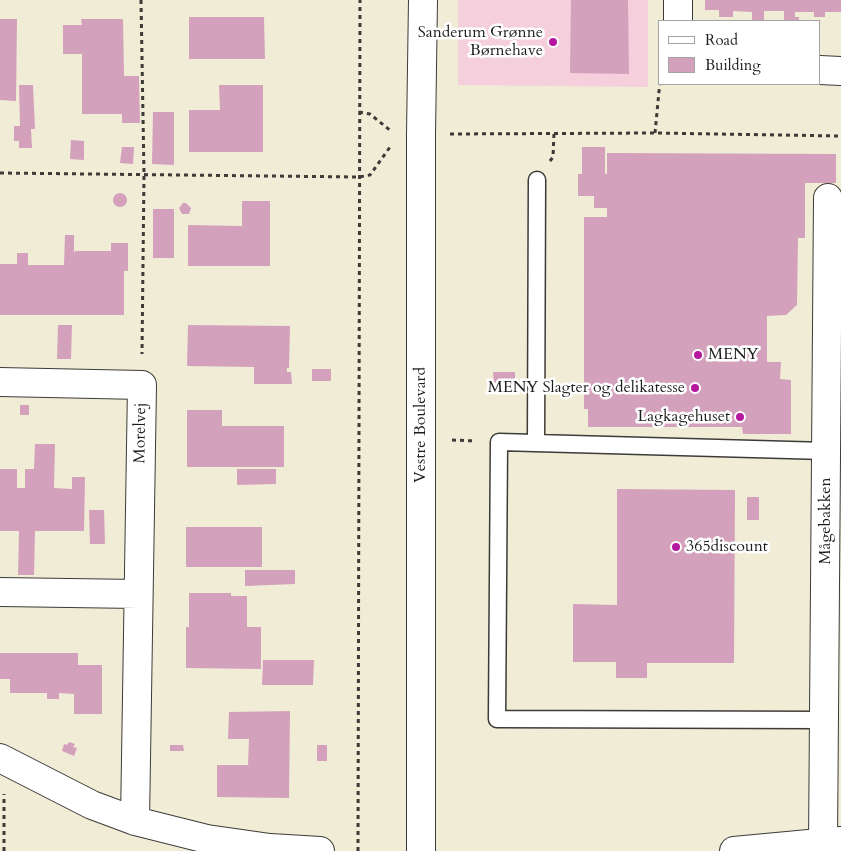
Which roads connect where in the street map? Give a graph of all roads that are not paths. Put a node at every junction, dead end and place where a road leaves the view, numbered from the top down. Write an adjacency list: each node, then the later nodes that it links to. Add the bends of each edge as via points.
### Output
1 (423, 0): 18 (street, Vestre Boulevard, via 409,135 421,438)
2 (678, 0): 3 (street)
3 (678, 20)
4 (821, 70): 5 (street)
5 (841, 71)
6 (537, 180): 9 (lane)
7 (828, 198): 10 (street, Mågebakken)
8 (0, 382): 12 (street, Morelvej, via 142,385)
9 (536, 443): 10 (lane); 13 (lane, via 499,442 497,719)
10 (831, 466): 13 (street, Mågebakken)
11 (0, 592): 12 (street)
12 (138, 594): 15 (street, Morelvej)
13 (830, 725): 16 (street, Mågebakken)
14 (2, 759): 15 (street, via 92,805)
15 (135, 822): 17 (street, via 207,839)
16 (832, 842): 19 (street, Mågebakken)
17 (320, 851)
18 (421, 851)
19 (734, 851)

